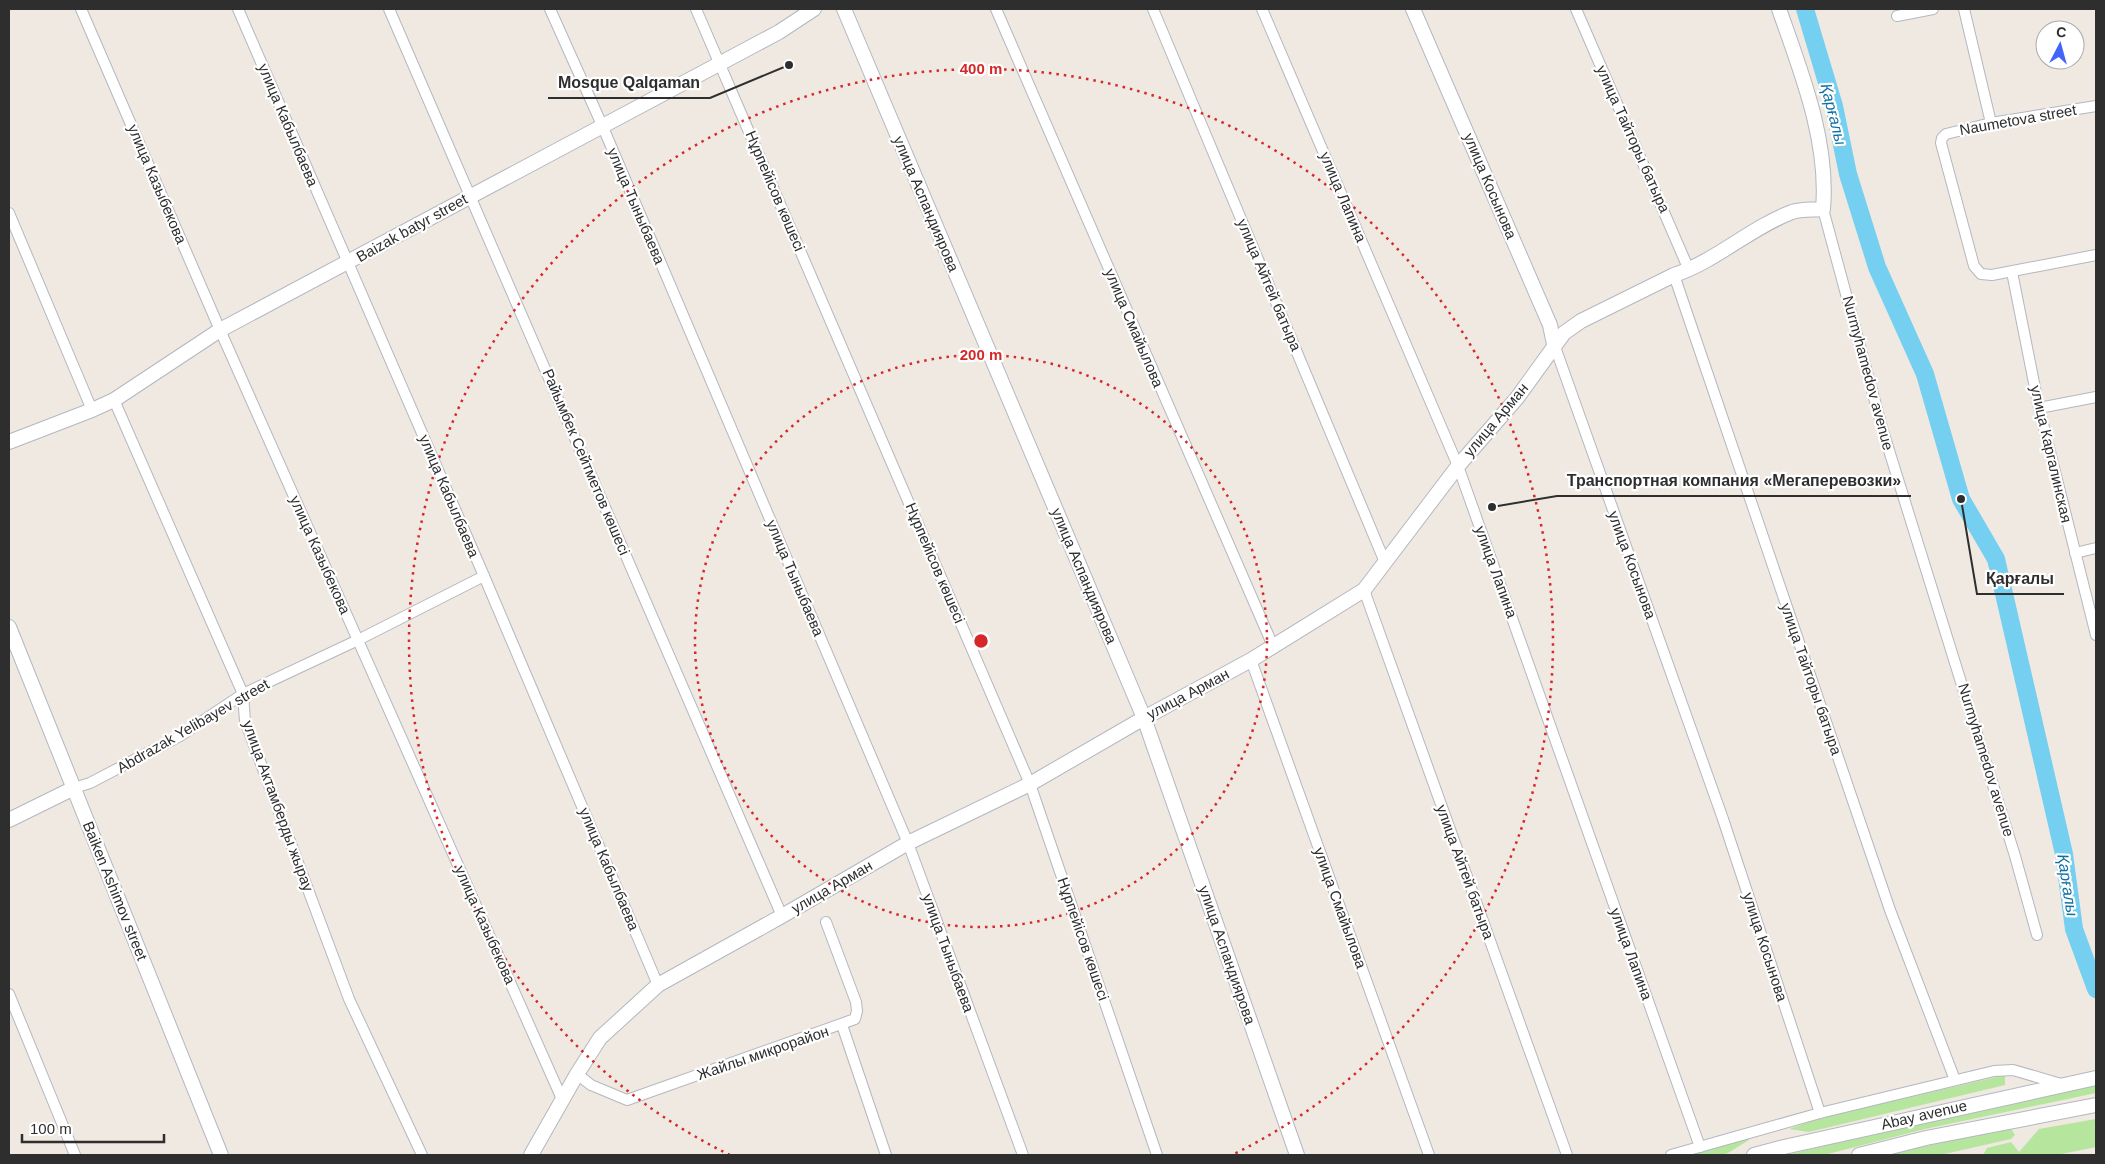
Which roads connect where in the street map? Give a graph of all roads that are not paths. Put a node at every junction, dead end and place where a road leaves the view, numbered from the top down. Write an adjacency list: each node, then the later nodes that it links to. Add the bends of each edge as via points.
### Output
1 (81, 9): 29 (street, улица Казыбекова)
2 (238, 9): 25 (street, улица Кабылбаева)
3 (389, 9): 21 (street, Райымбек Сейтметов көшесі)
4 (550, 9): 20 (street, улица Тыныбаева)
5 (696, 9): 17 (street, Нұрпейісов көшесі)
6 (814, 9): 17 (street, Baizak batyr street, via 779,32)
7 (844, 9): 48 (street, улица Аспандиярова)
8 (996, 9): 45 (street, улица Смайылова)
9 (1153, 9): 39 (street, улица Айтей батыра)
10 (1262, 9): 36 (street, улица Лапина)
11 (1413, 9): 30 (street, улица Косынова, via 1550,325)
12 (1576, 9): 26 (street, улица Тайторы батыра)
13 (1779, 9): 22 (street, Nurmyhamedov avenue, via 1817,129 1825,184)
14 (1933, 9): 16 (street)
15 (1964, 9): 19 (street)
16 (1897, 16)
17 (720, 63): 20 (street, Baizak batyr street); 49 (street, Нұрпейісов көшесі)
18 (2096, 106): 19 (street, Naumetova street)
19 (1991, 123): 27 (street, Naumetova street, via 1946,134 1941,143 1974,266 1981,274)
20 (602, 126): 21 (street, Baizak batyr street); 52 (street, улица Тыныбаева)
21 (470, 195): 25 (street, Baizak batyr street); 53 (street, Райымбек Сейтметов көшесі)
22 (1823, 209): 26 (street, улица Арман, via 1794,212 1746,235); 55 (street, Nurmyhamedov avenue, via 1883,431)
23 (9, 213): 34 (street)
24 (2096, 255): 27 (street)
25 (348, 263): 29 (street, Baizak batyr street); 40 (street, улица Кабылбаева)
26 (1689, 270): 28 (street, улица Арман)
27 (2012, 272): 33 (street, улица Каргалинская)
28 (1674, 275): 30 (street, улица Арман, via 1581,321); 61 (street, улица Тайторы батыра, via 1890,910)
29 (220, 330): 32 (street, Baizak batyr street); 44 (street, улица Казыбекова)
30 (1554, 344): 36 (street, улица Арман, via 1517,398); 65 (street, улица Косынова, via 1723,819)
31 (2096, 397): 33 (street)
32 (114, 400): 34 (street, Baizak batyr street); 47 (street, улица Актамберды жырау)
33 (2039, 408): 38 (street, улица Каргалинская)
34 (92, 410): 35 (street, Baizak batyr street)
35 (9, 442)
36 (1458, 466): 39 (street, улица Арман); 66 (street, улица Лапина)
37 (2096, 548): 38 (street)
38 (2075, 554): 43 (street, улица Каргалинская)
39 (1384, 560): 41 (street, улица Арман)
40 (484, 576): 44 (street, Abdrazak Yelibayev street); 56 (street, улица Кабылбаева)
41 (1364, 590): 45 (street, улица Арман); 76 (street, улица Айтей батыра)
42 (9, 627): 50 (street, Baiken Ashimov street)
43 (2096, 635)
44 (358, 640): 47 (street, Abdrazak Yelibayev street); 63 (street, улица Казыбекова)
45 (1273, 646): 46 (street, улица Арман)
46 (1252, 660): 48 (street, улица Арман); 75 (street, улица Смайылова)
47 (242, 694): 50 (street, Abdrazak Yelibayev street, via 180,736 90,783); 69 (street, улица Актамберды жырау, via 245,721 349,999)
48 (1144, 718): 49 (street, улица Арман); 74 (street, улица Аспандиярова)
49 (1030, 784): 52 (street, улица Арман); 73 (street, Нұрпейісов көшесі)
50 (74, 788): 51 (street, Abdrazak Yelibayev street); 68 (street, Baiken Ashimov street)
51 (9, 820)
52 (908, 843): 53 (street, улица Арман); 72 (street, улица Тыныбаева)
53 (782, 916): 56 (street, улица Арман)
54 (826, 922): 58 (street, Жайлы микрорайон, via 856,1002 855,1019)
55 (2037, 935)
56 (658, 985): 59 (street, улица Арман, via 600,1038)
57 (9, 994): 67 (street)
58 (842, 1025): 59 (street, Жайлы микрорайон, via 627,1100 591,1085); 71 (street)
59 (577, 1074): 63 (street, улица Арман)
60 (2095, 1078): 62 (street, Abay avenue)
61 (1955, 1080): 62 (street, via 2004,1069); 65 (street)
62 (2062, 1084): 78 (street, Abay avenue)
63 (562, 1099): 70 (street, улица Арман)
64 (2096, 1105): 79 (street, Abay avenue, via 1926,1138)
65 (1820, 1113): 66 (street)
66 (1700, 1147): 77 (street)
67 (76, 1155)
68 (221, 1155)
69 (422, 1155)
70 (530, 1155)
71 (886, 1155)
72 (1023, 1155)
73 (1157, 1155)
74 (1297, 1155)
75 (1429, 1155)
76 (1567, 1155)
77 (1671, 1155)
78 (1754, 1155)
79 (1859, 1155)

